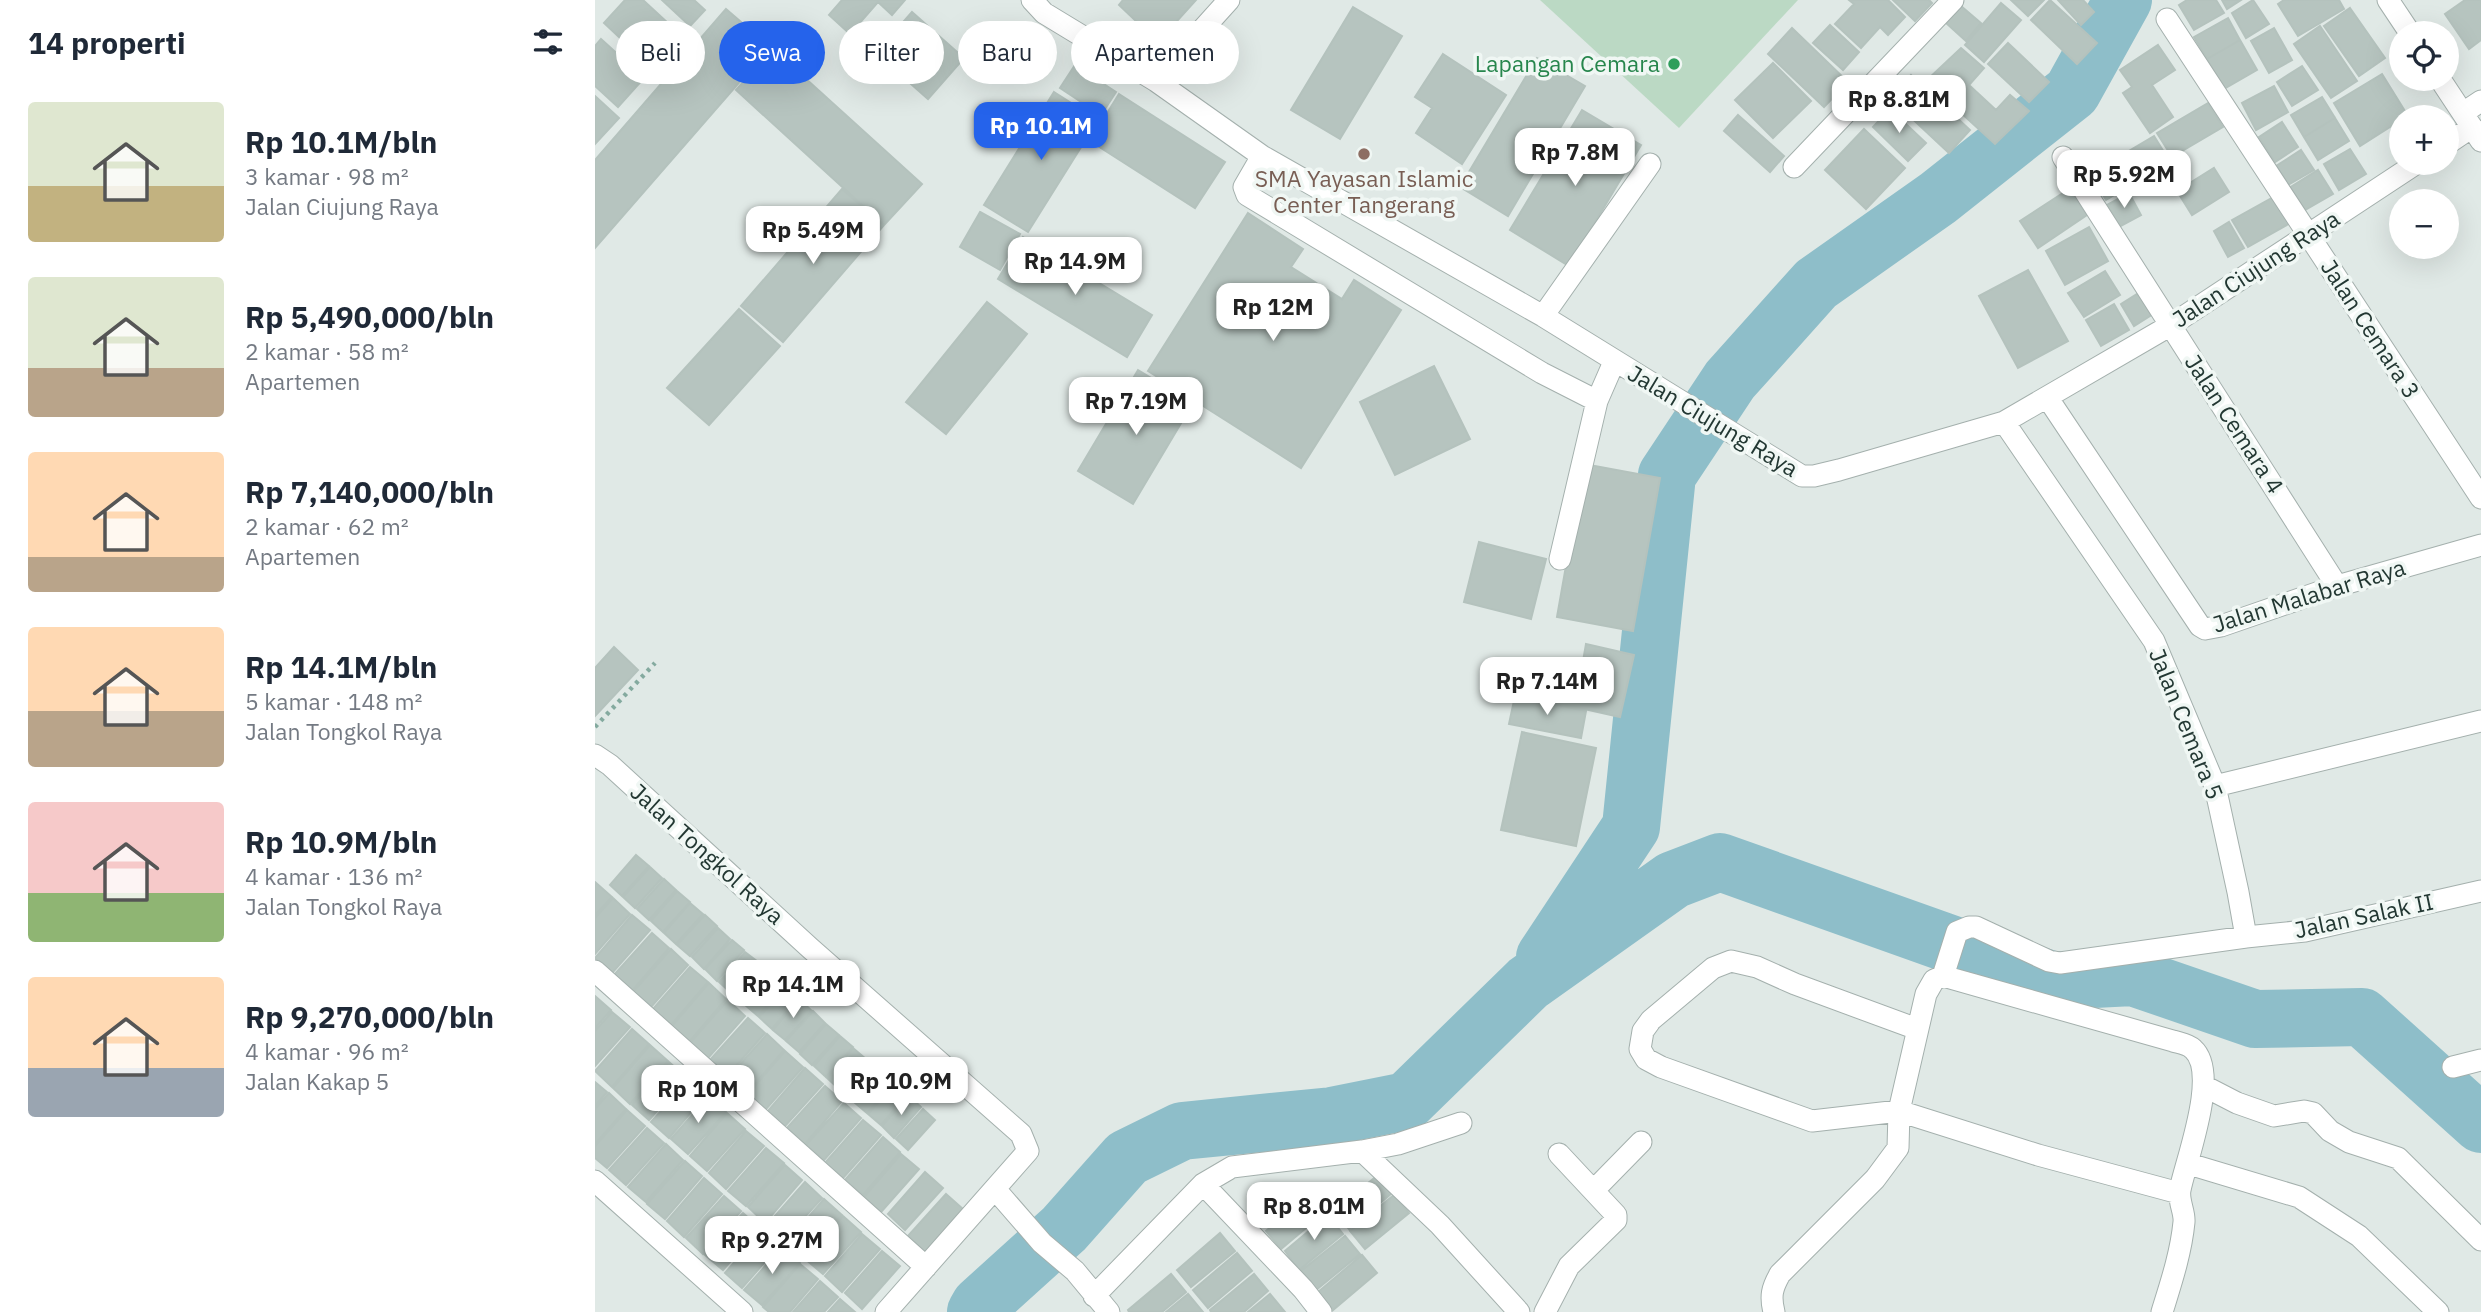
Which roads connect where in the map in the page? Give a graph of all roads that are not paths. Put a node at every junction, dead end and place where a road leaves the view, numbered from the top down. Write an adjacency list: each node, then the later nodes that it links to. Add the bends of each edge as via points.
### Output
1 (1032, 0): 8 (street, Jalan Ciujung Raya)
2 (1229, 0): 6 (street)
3 (1953, 0): 16 (street)
4 (2388, 0): 7 (street)
5 (2167, 19): 18 (street, Jalan Cemara 3)
6 (1210, 21)
7 (2402, 21)
8 (1071, 29)
9 (1160, 84): 13 (street, Jalan Ciujung Raya)
10 (2448, 91): 12 (street)
11 (2481, 101): 12 (street)
12 (2472, 127)
13 (1262, 156): 19 (street, Jalan Ciujung Raya); 23 (street, via 1244,187 1247,194 1542,373)
14 (2063, 157): 20 (street, Jalan Cemara 4)
15 (1650, 163): 19 (street)
16 (1794, 167)
17 (2399, 175): 18 (street, Jalan Ciujung Raya)
18 (2308, 235): 20 (street, Jalan Ciujung Raya); 25 (street, Jalan Cemara 3)
19 (1543, 316): 21 (street, Jalan Ciujung Raya)
20 (2171, 325): 22 (street, Jalan Ciujung Raya); 28 (street, Jalan Cemara 4)
21 (1614, 362): 23 (street); 24 (street, Jalan Ciujung Raya, via 1799,476 1814,476)
22 (2047, 397): 24 (street, Jalan Ciujung Raya); 28 (street, Jalan Malabar Raya, via 2204,629)
23 (1597, 401): 27 (street)
24 (2004, 422): 31 (street, Jalan Cemara 5, via 2154,641)
25 (2481, 498)
26 (2481, 545): 28 (street, Jalan Malabar Raya)
27 (1560, 559)
28 (2337, 586)
29 (2481, 721): 31 (street)
30 (595, 755): 48 (street, Jalan Tongkol Raya, via 1021,1134 1028,1150)
31 (2215, 786): 33 (street, Jalan Cemara 5)
32 (2481, 891): 33 (street, Jalan Salak II, via 2305,931)
33 (2246, 937): 34 (street, via 2060,963 1976,927 1957,932)
34 (1946, 967): 36 (street, via 1929,985); 39 (street, via 2189,1046 2198,1057)
35 (595, 971): 52 (street)
36 (1917, 1029): 40 (street); 40 (street, via 1731,961 1713,968 1643,1031 1640,1049 1653,1063 1812,1121)
37 (2481, 1060): 38 (street)
38 (2453, 1067)
39 (2204, 1086): 45 (street); 51 (street, via 2274,1116 2313,1114 2349,1142 2398,1158)
40 (1899, 1111): 50 (street); 60 (street, via 1898,1148 1875,1179 1780,1274 1772,1288)
41 (1461, 1123): 43 (street)
42 (1641, 1142): 49 (street)
43 (1361, 1151): 47 (street, via 1232,1167); 58 (street, via 1440,1225)
44 (1559, 1154): 49 (street)
45 (2189, 1164): 50 (street); 62 (street, via 2299,1197 2359,1236)
46 (595, 1181): 54 (street)
47 (1203, 1184): 53 (street); 57 (street)
48 (995, 1189): 52 (street, Jalan Tongkol Raya); 53 (street)
49 (1594, 1190): 59 (street, via 1614,1210 1616,1220 1569,1266)
50 (2179, 1193): 61 (street, via 2185,1220)
51 (2481, 1240)
52 (926, 1267): 55 (street, Jalan Tongkol Raya)
53 (1094, 1296): 56 (street)
54 (743, 1312)
55 (886, 1312)
56 (1109, 1312)
57 (1321, 1312)
58 (1519, 1312)
59 (1545, 1312)
60 (1774, 1312)
61 (2162, 1312)
62 (2438, 1312)

